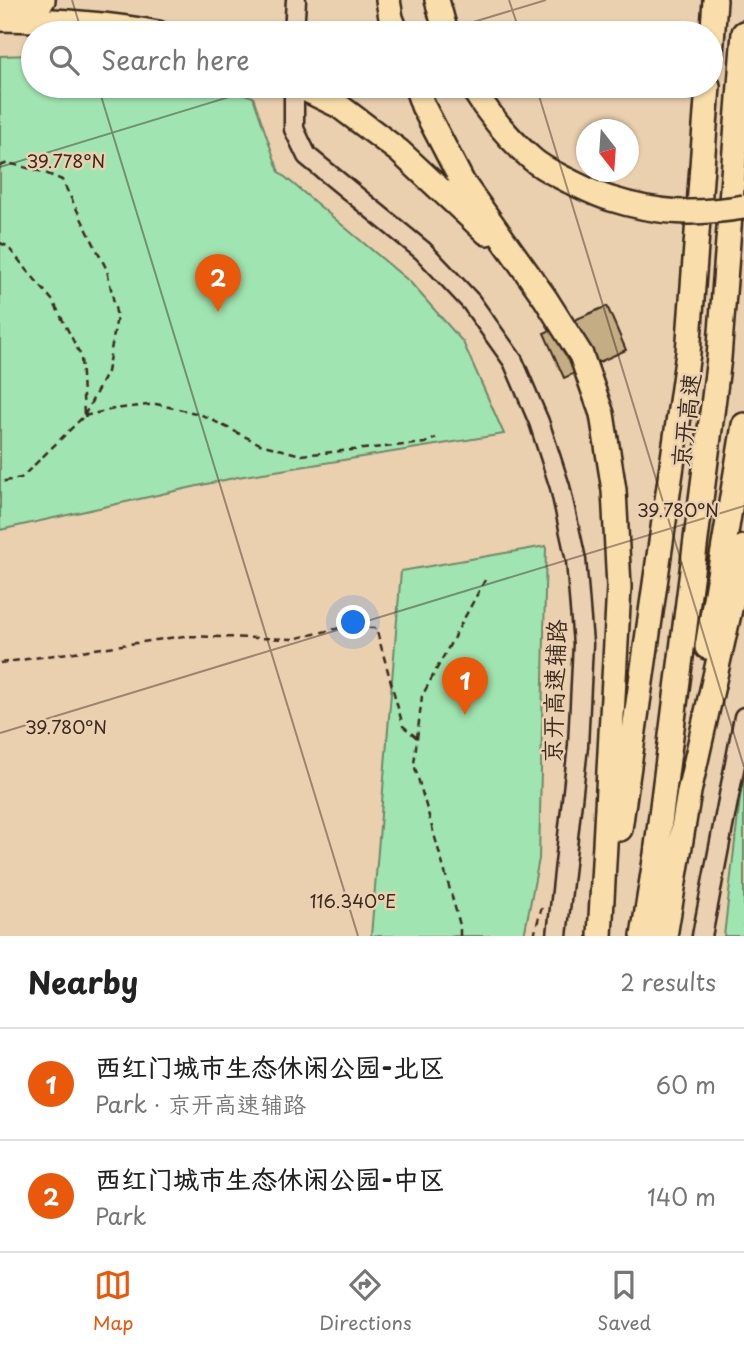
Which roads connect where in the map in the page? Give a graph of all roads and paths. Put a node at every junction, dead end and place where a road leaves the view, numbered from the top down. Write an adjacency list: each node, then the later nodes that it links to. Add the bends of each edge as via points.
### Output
1 (43, 0): 6 (highway)
2 (296, 0): 9 (main road)
3 (388, 0): 10 (highway)
4 (437, 0): 11 (highway)
5 (715, 0): 12 (highway)
6 (0, 8)
7 (0, 19): 8 (highway)
8 (63, 21)
9 (295, 21)
10 (392, 21)
11 (443, 21)
12 (714, 21)
13 (744, 33): 36 (highway, 京开高速, via 719,358)
14 (295, 98): 34 (main road, 京开高速辅路, via 294,129 307,156 423,251 471,302 513,361 540,422 561,487 576,560 583,644 579,746)
15 (322, 98): 22 (highway, via 399,151 498,244)
16 (420, 98): 22 (highway, via 463,183)
17 (479, 98): 20 (highway, bridge, via 534,161 609,199 684,213)
18 (708, 98): 35 (highway, 京开高速, via 688,353)
19 (0, 166): 23 (path, via 8,163 62,180 107,270 117,317 107,372)
20 (744, 208)
21 (0, 243): 23 (path, via 52,301 81,356)
22 (545, 298): 35 (highway, via 581,355 602,414 614,490 619,587)
23 (84, 416): 25 (path, via 156,404 200,414 260,444 301,455 425,443); 26 (path, via 21,478)
24 (744, 425): 32 (highway)
25 (436, 438)
26 (0, 482)
27 (744, 547): 32 (highway)
28 (485, 580): 31 (path, via 422,696)
29 (0, 663): 31 (path, via 184,636 293,639 344,627 376,628 403,726)
30 (744, 717): 38 (main road)
31 (417, 738): 33 (path, via 414,764)
32 (689, 793): 37 (highway)
33 (460, 936)
34 (557, 936)
35 (602, 936)
36 (643, 936)
37 (665, 936)
38 (702, 936)

